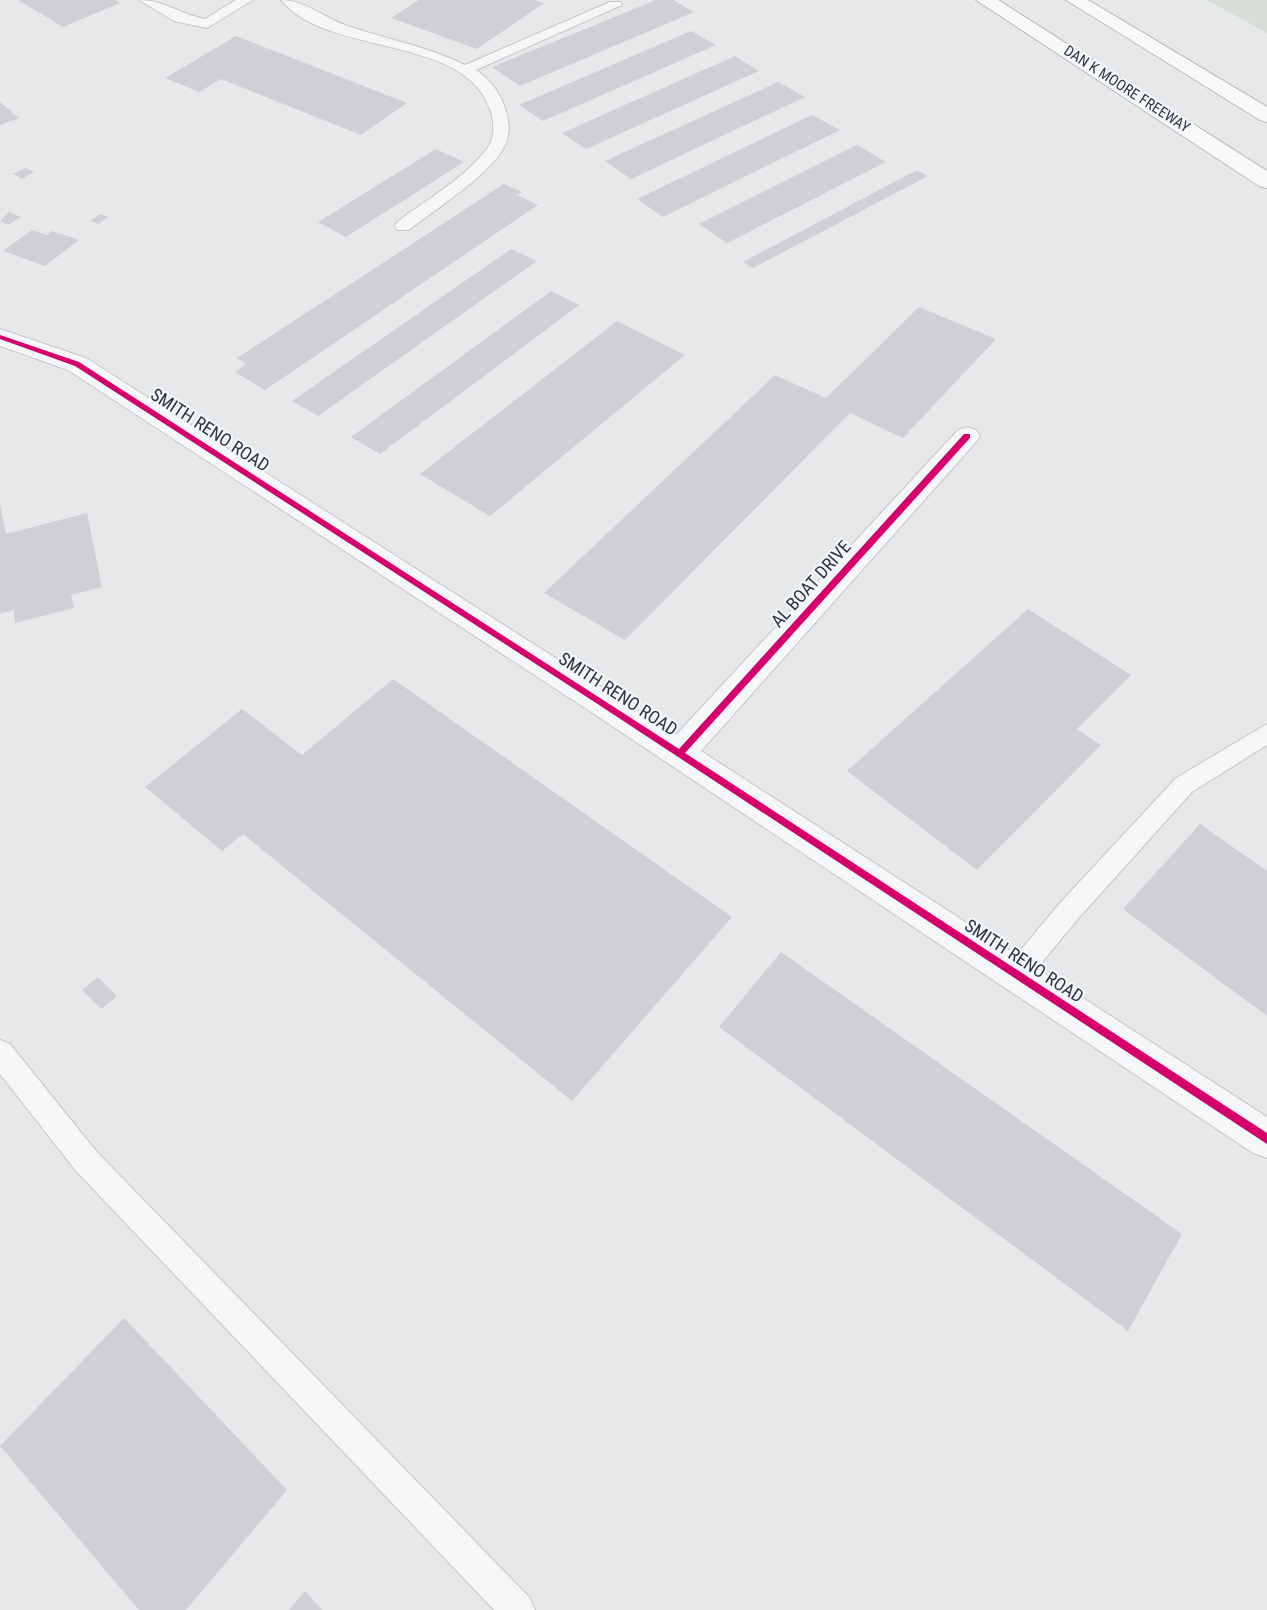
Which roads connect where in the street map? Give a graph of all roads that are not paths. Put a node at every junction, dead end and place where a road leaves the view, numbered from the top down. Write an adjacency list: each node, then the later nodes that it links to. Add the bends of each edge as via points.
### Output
1 (146, 0): 2 (lane, via 179,18 207,24)
2 (246, 0)
3 (288, 0): 7 (lane, via 318,19)
4 (986, 0): 9 (highway, DAN K MOORE FREEWAY)
5 (1075, 0): 8 (highway)
6 (615, 5): 7 (lane)
7 (465, 70): 10 (lane, via 493,92 501,105 498,144 479,165)
8 (1267, 116)
9 (1267, 181)
10 (403, 226)
11 (0, 337): 14 (street, SMITH RENO ROAD, via 76,364)
12 (967, 436): 14 (street, AL BOAT DRIVE)
13 (1267, 733): 15 (lane, via 1184,785)
14 (679, 754): 15 (street, SMITH RENO ROAD)
15 (1016, 975): 17 (street, SMITH RENO ROAD)
16 (0, 1053): 18 (lane, via 86,1161)
17 (1267, 1139)
18 (518, 1610)

